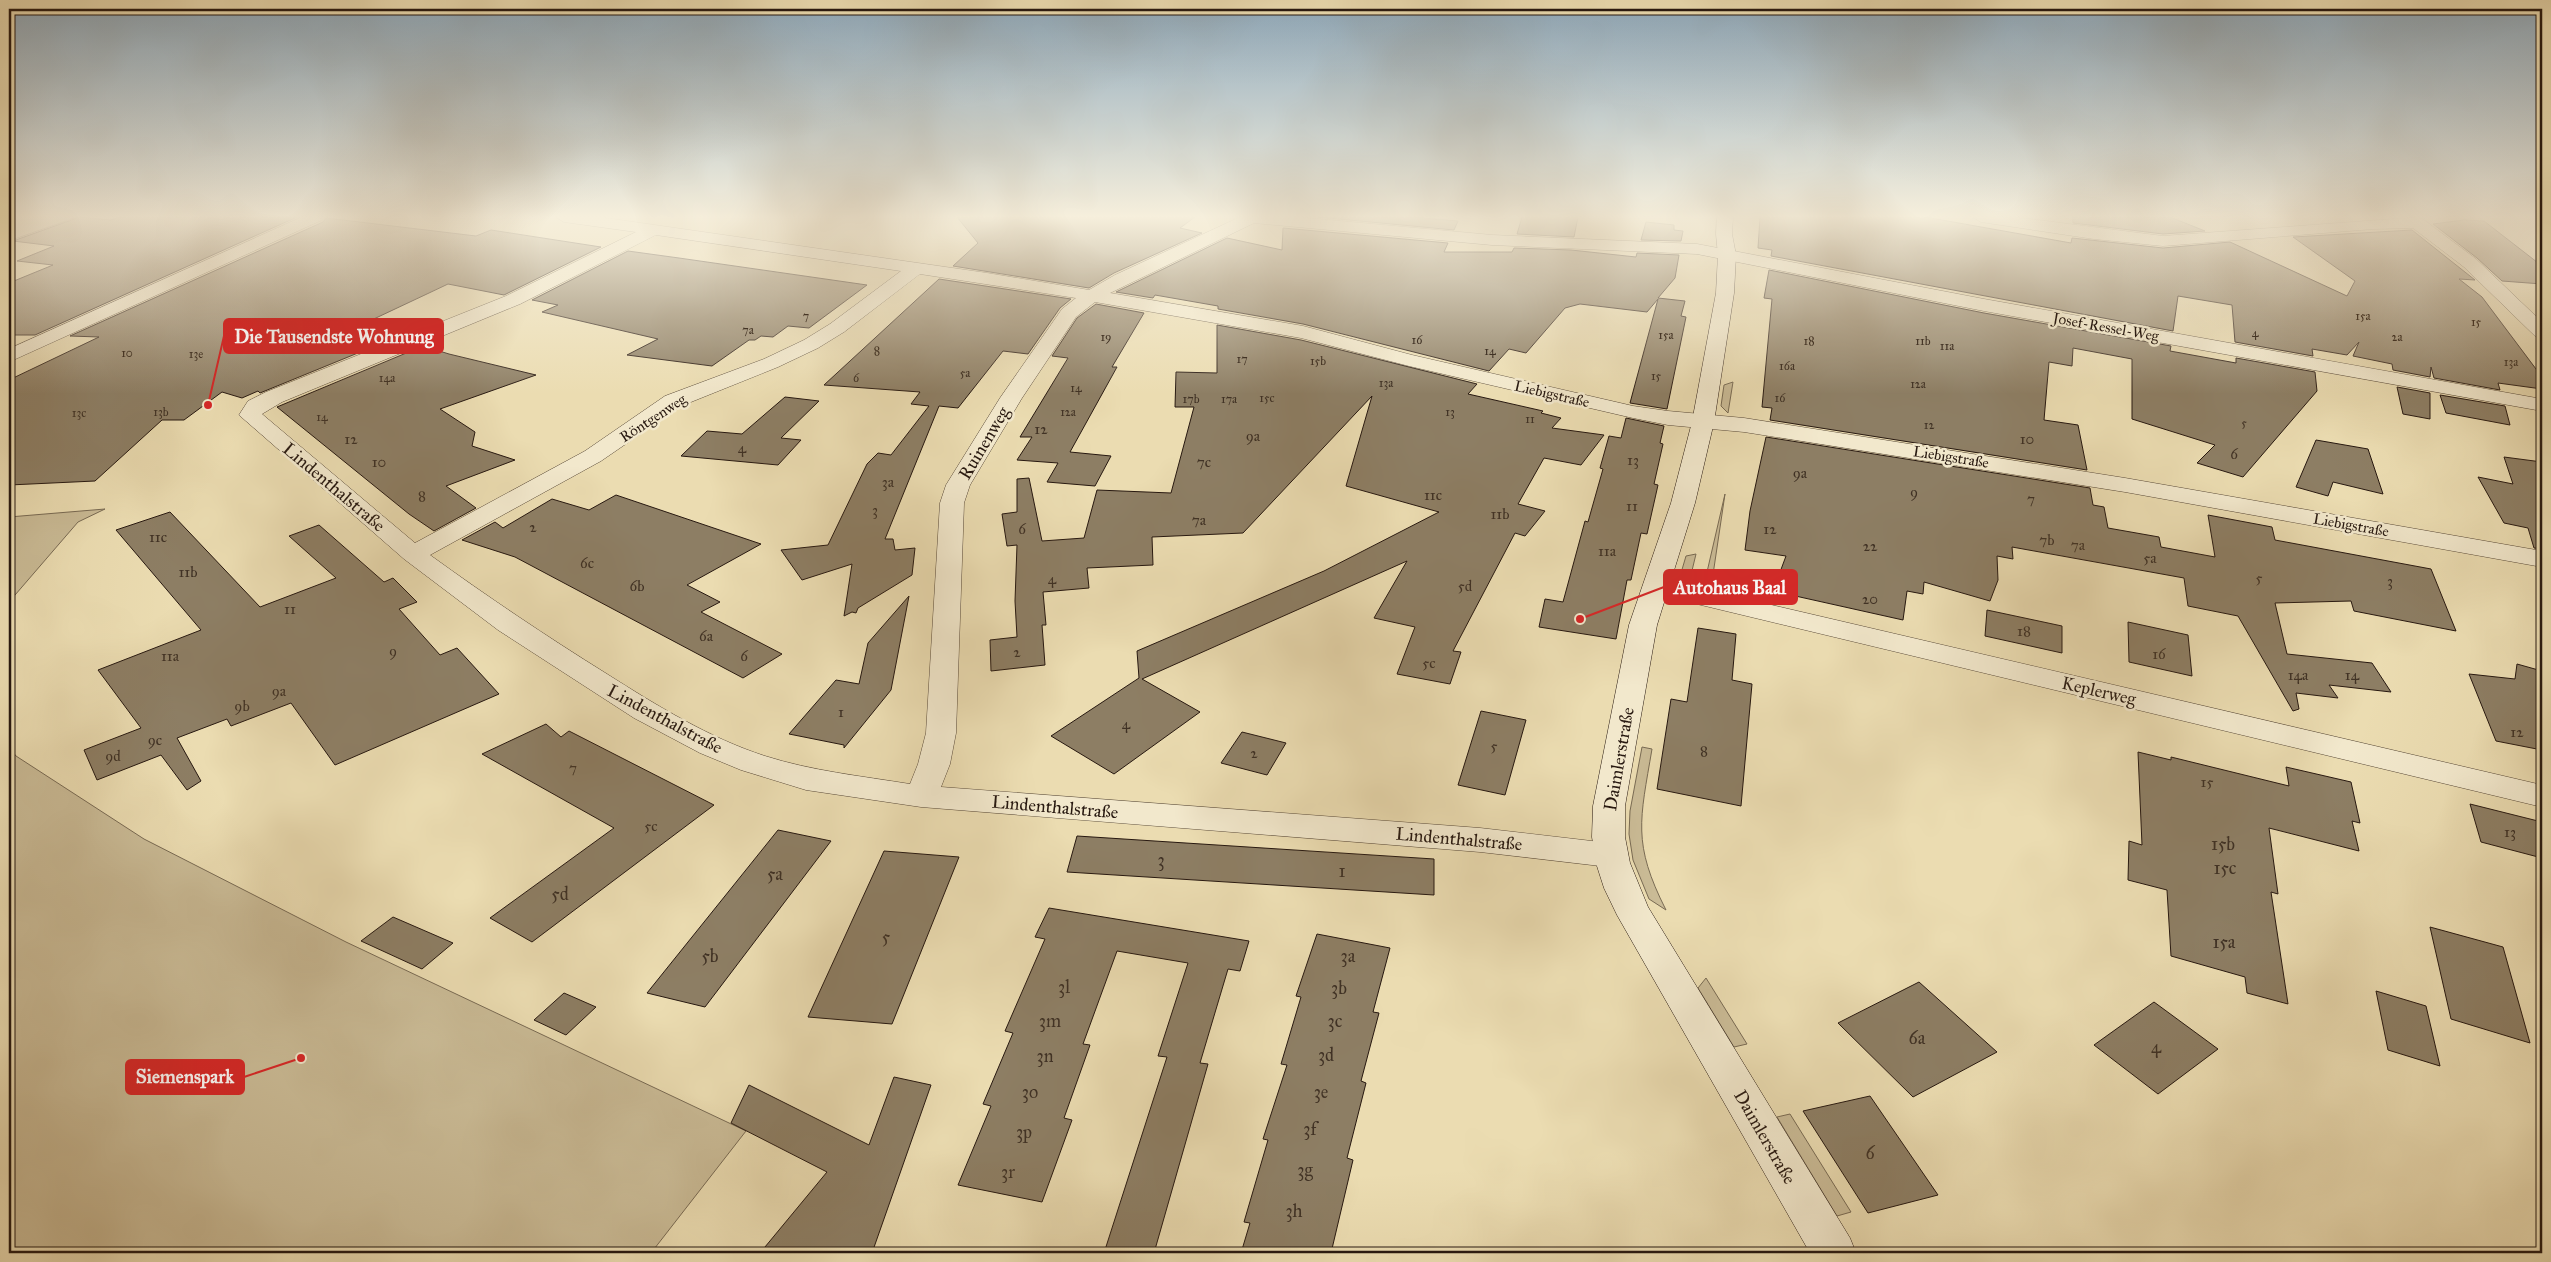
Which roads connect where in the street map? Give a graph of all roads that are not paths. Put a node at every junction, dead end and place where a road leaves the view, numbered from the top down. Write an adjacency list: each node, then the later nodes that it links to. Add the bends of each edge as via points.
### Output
1 (186, 276): 11 (street)
2 (562, 276): 14 (street, Lindenthalstraße, via 513,300 264,401 251,411 254,420)
3 (906, 276): 14 (street, Röntgenweg, via 811,344 673,401 593,456)
4 (965, 276): 9 (street, Liebigstraße)
5 (1127, 276): 9 (street, Ruinenweg)
6 (1726, 276): 13 (street, Daimlerstraße)
7 (1836, 276): 12 (street, Josef-Ressel-Weg)
8 (2483, 276): 10 (street)
9 (1091, 296): 13 (street, Liebigstraße, via 1303,332 1592,403); 17 (street, Ruinenweg, via 1061,323 953,495 941,733 934,764)
10 (2542, 332)
11 (9, 356)
12 (2542, 404)
13 (1703, 422): 15 (street, Liebigstraße, via 1744,425 2125,485); 16 (street, Daimlerstraße)
14 (413, 554): 17 (street, Lindenthalstraße, via 571,666 711,746 752,763 806,779)
15 (2542, 560)
16 (1656, 586): 18 (street, Keplerweg); 19 (street, Daimlerstraße, via 1643,625 1609,806)
17 (921, 796): 19 (street, Lindenthalstraße, via 1480,840)
18 (2542, 796)
19 (1609, 855): 20 (street, Daimlerstraße, via 1635,915)
20 (1834, 1253)

